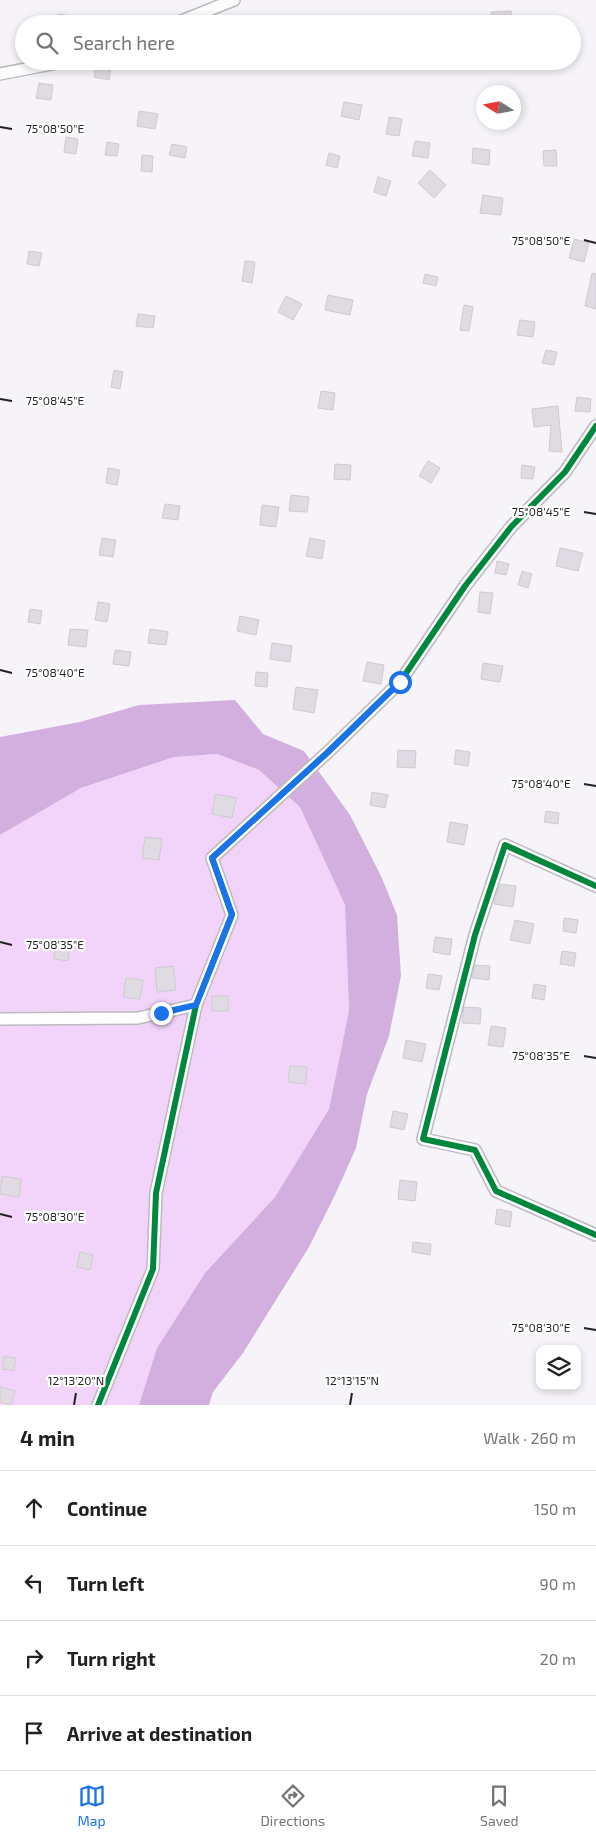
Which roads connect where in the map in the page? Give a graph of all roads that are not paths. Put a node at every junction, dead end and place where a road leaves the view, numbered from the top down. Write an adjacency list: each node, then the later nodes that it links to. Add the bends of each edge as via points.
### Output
1 (234, 0): 2 (street)
2 (196, 15)
3 (20, 70): 4 (street)
4 (0, 74)
5 (596, 426): 7 (street, via 565,472 511,527 465,586 400,682 212,858 232,914)
6 (596, 886): 9 (street, via 505,844 475,935 423,1139 475,1150 496,1192)
7 (196, 1005): 8 (street, via 138,1018); 10 (street, via 156,1193 153,1269)
8 (0, 1020)
9 (596, 1235)
10 (98, 1405)

